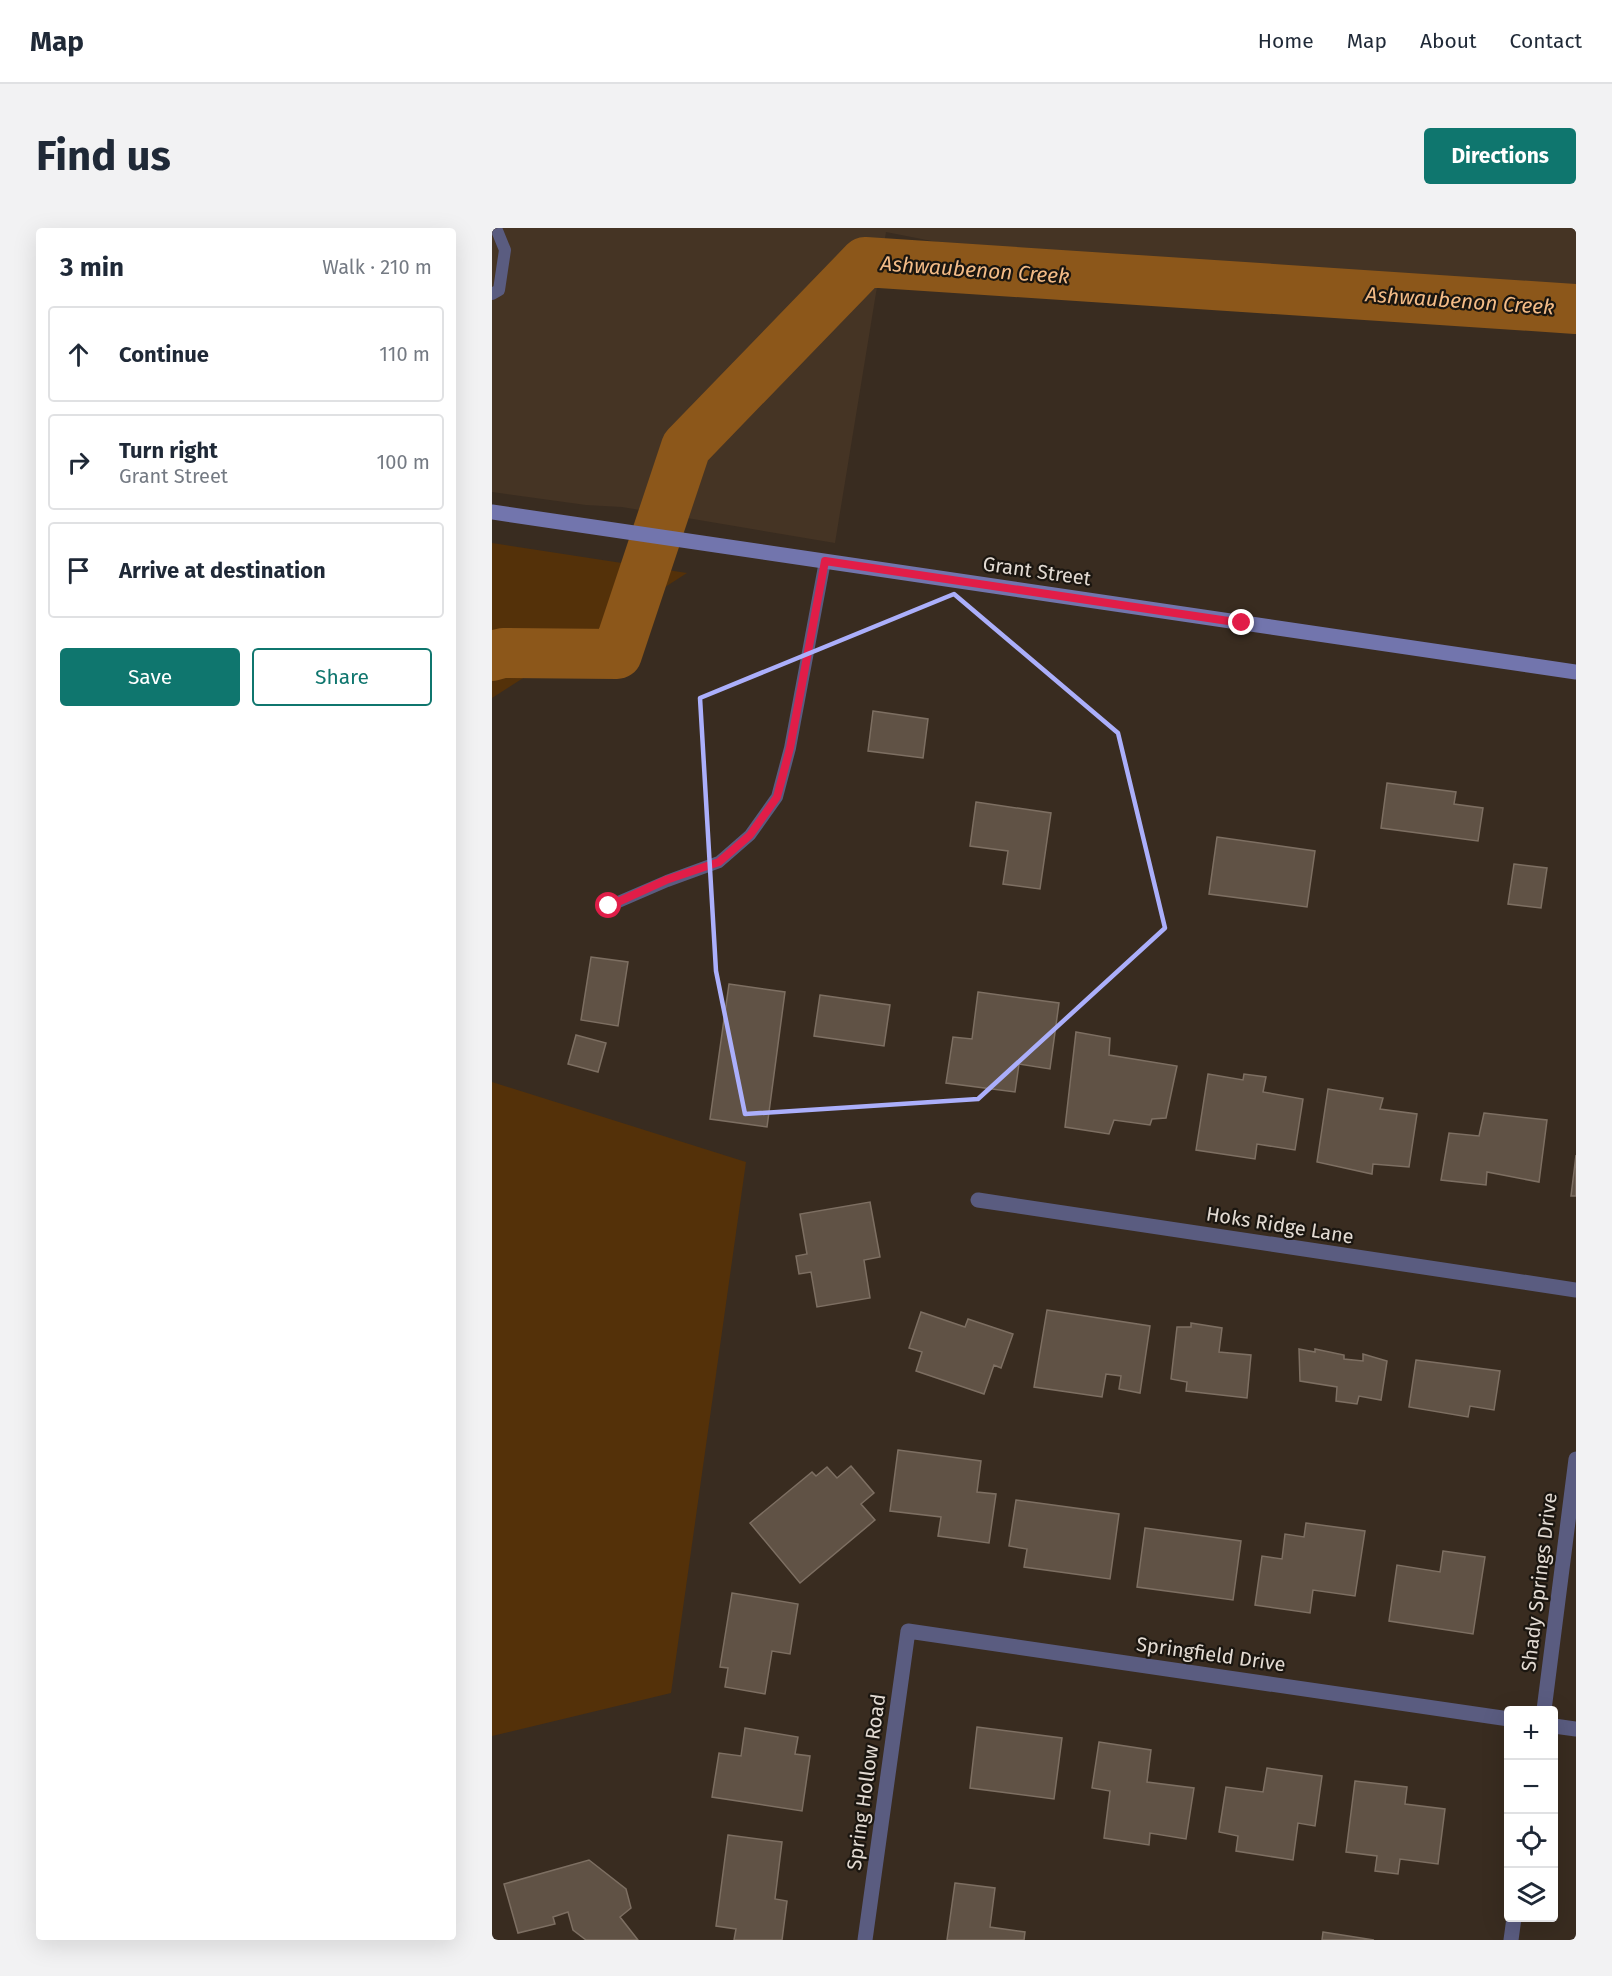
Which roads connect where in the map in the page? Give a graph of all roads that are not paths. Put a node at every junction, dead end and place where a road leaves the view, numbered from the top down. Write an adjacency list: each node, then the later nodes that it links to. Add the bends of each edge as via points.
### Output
1 (496, 228): 2 (lane, via 506,250 499,290)
2 (492, 294)
3 (492, 512): 4 (street, Grant Street)
4 (825, 561): 5 (street, Grant Street); 6 (lane, via 777,797 750,835 719,862)
5 (1576, 672)
6 (609, 906)
7 (978, 1200): 8 (street, Hoks Ridge Lane)
8 (1576, 1290)
9 (1576, 1459): 11 (street, Shady Springs Drive)
10 (908, 1630): 12 (street, Springfield Drive); 16 (street, Spring Hollow Road)
11 (1545, 1706)
12 (1504, 1718)
13 (1558, 1727): 14 (street)
14 (1576, 1729)
15 (1513, 1922): 17 (street)
16 (865, 1940)
17 (1511, 1940)

